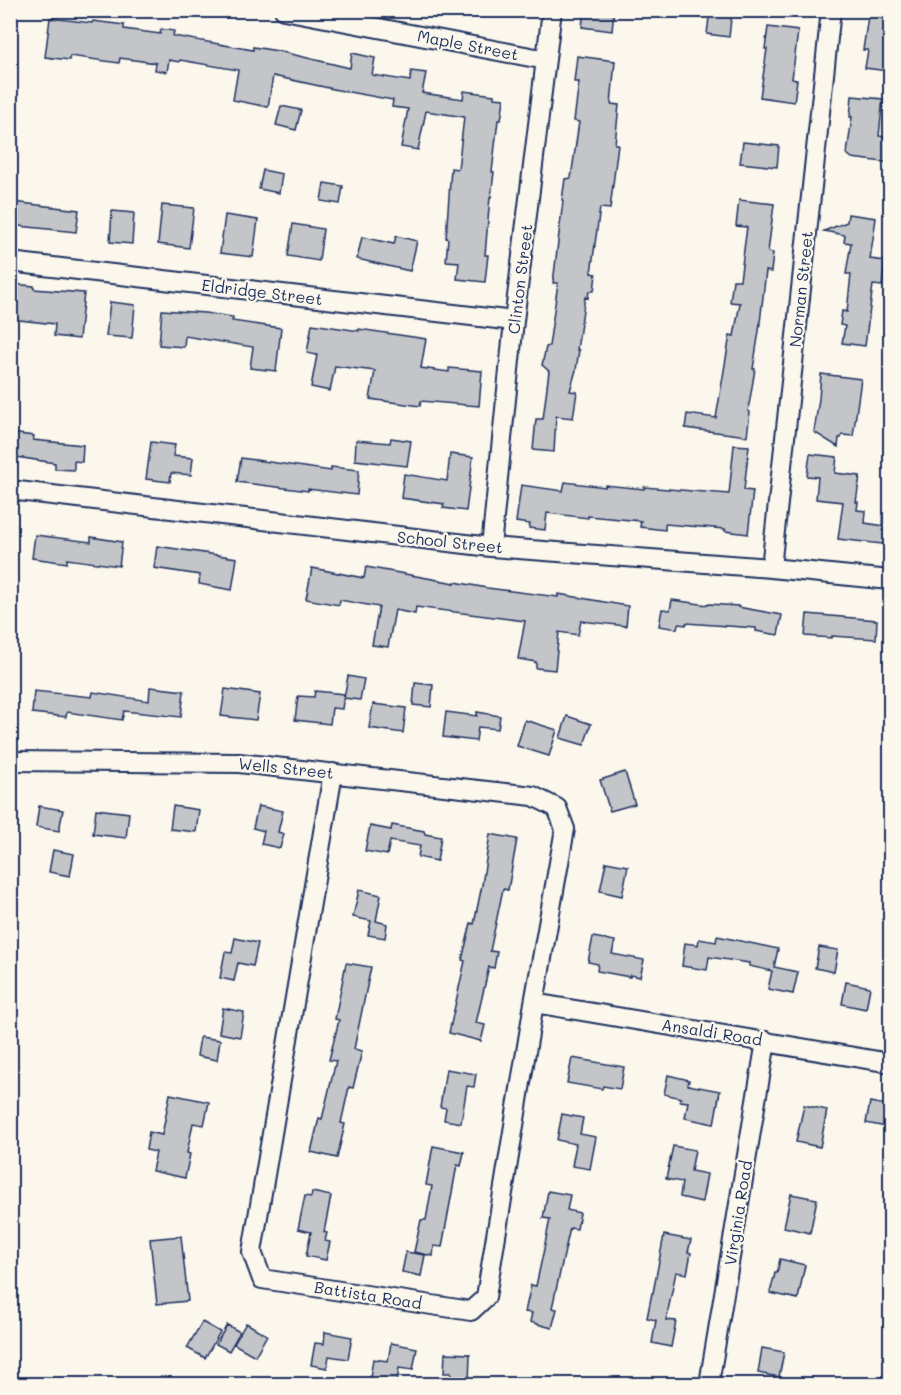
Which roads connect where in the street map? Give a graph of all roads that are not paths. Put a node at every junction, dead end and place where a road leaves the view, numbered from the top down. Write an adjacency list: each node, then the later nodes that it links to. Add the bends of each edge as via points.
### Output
1 (284, 10): 4 (street, Maple Street)
2 (552, 10): 4 (street, Clinton Street)
3 (831, 10): 9 (street, Norman Street)
4 (546, 60): 6 (street, Clinton Street)
5 (10, 262): 6 (street, Eldridge Street)
6 (514, 321): 8 (street, Clinton Street)
7 (10, 490): 8 (street, School Street)
8 (491, 547): 9 (street, School Street)
9 (771, 568): 10 (street, School Street)
10 (891, 580)
11 (10, 761): 12 (street, Wells Street, via 239,763)
12 (333, 773): 13 (street, Wells Street, via 533,796); 14 (street, Battista Road, via 252,1252 262,1279 471,1311 486,1297)
13 (557, 808): 14 (street, Battista Road, via 565,829)
14 (534, 1003): 15 (street, Ansaldi Road)
15 (766, 1041): 16 (street, Ansaldi Road); 17 (street, Virginia Road)
16 (891, 1063)
17 (709, 1384)

